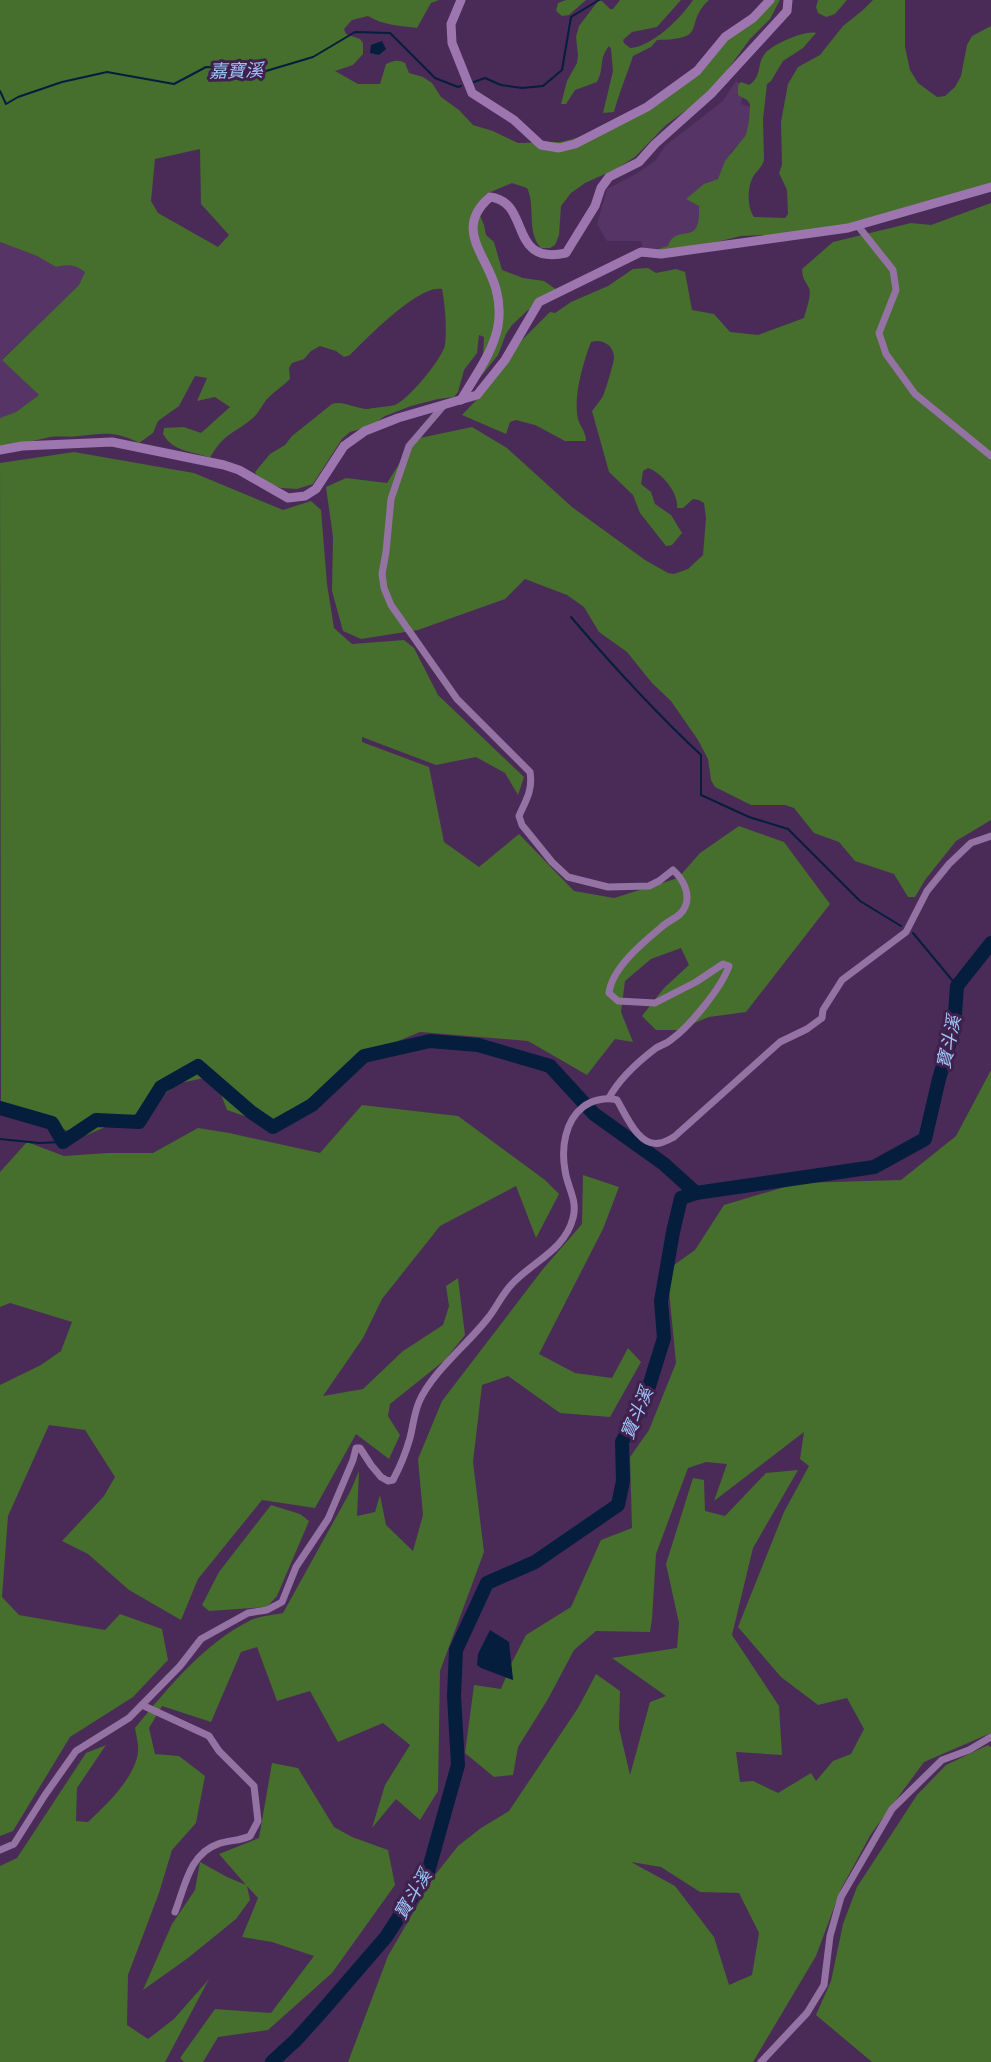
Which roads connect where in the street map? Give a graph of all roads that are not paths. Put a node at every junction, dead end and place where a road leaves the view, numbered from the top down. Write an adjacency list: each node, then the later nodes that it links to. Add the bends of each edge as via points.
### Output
1 (461, 0): 2 (street, via 451,24 453,43 472,93 514,120 541,145 559,148 648,107 697,71 725,37 753,18)
2 (770, 0)
3 (788, 0): 6 (street, via 786,11 711,94 639,162 609,177 566,253 549,256 532,250 505,201 490,197 480,206 473,228 475,242 495,287 498,326 486,358)
4 (991, 187): 5 (street)
5 (858, 226): 6 (street, via 661,254 641,252 539,302 506,360 477,395); 9 (street, via 893,270 896,290 879,333 886,354 915,394)
6 (461, 400): 7 (street)
7 (446, 405): 8 (street, via 398,418 353,438 316,489 305,496 288,498 224,465 125,444 99,442); 11 (street, via 409,446 391,499 382,574 391,605 457,699 530,772 532,784 519,816 552,862 568,877 608,887 649,886 673,870 680,876 687,896 685,907 632,953 616,974 609,993 618,1001 655,1003 723,964 729,966 691,1021 616,1084)
8 (0, 450)
9 (991, 456)
10 (991, 836): 11 (street, via 971,843 949,864 927,891 906,932 842,980 822,1018 780,1042 674,1137 661,1143 642,1138 617,1100)
11 (609, 1098): 12 (street, via 586,1105 574,1115 567,1131 565,1171 574,1196 574,1217 568,1232 557,1247 511,1284 419,1401 393,1480 381,1477 360,1448 356,1448 328,1519 296,1567 282,1602 267,1610 248,1612 201,1639)
12 (142, 1704): 14 (street, via 129,1718 76,1751 14,1844); 15 (street, via 209,1736 254,1786 256,1796 258,1821 250,1836 207,1848 199,1855)
13 (991, 1737): 16 (street, via 942,1760 892,1809 841,1897 830,1936 824,1985 807,2013)
14 (0, 1850)
15 (175, 1912)
16 (761, 2062)

